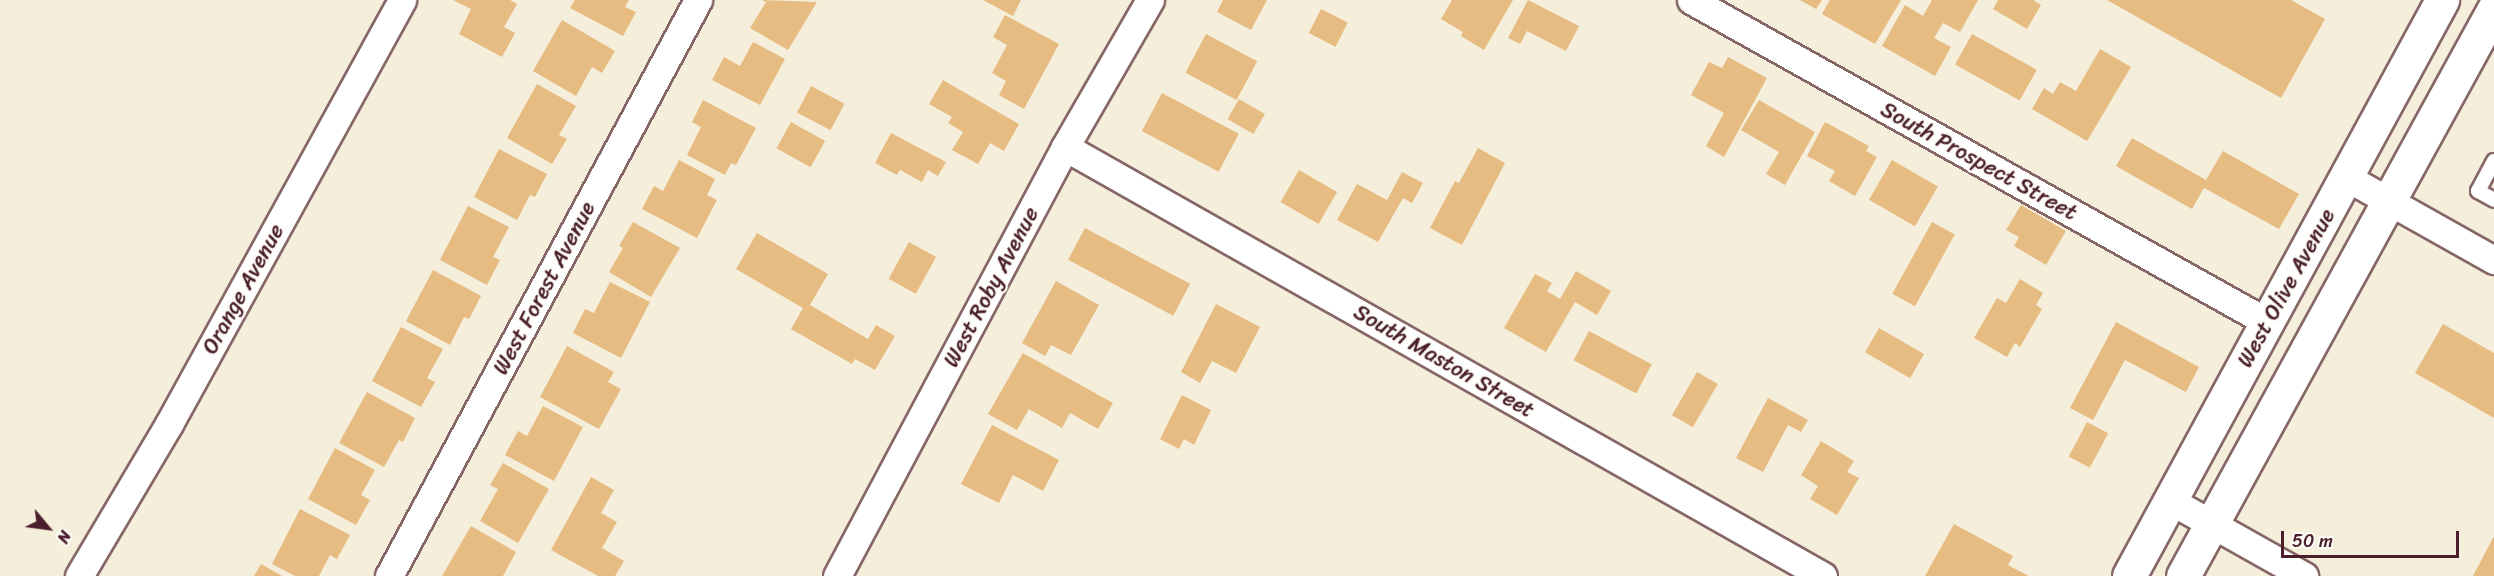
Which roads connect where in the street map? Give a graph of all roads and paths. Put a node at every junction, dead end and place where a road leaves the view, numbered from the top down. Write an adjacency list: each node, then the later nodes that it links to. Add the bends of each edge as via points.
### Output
1 (402, 0): 16 (street, Orange Avenue, via 169,424)
2 (698, 0): 17 (street, West Forest Avenue)
3 (1150, 0): 7 (street, West Roby Avenue)
4 (1691, 0): 13 (street, South Prospect Street)
5 (2442, 0): 9 (main road, West Olive Avenue)
6 (2494, 9): 11 (main road)
7 (1065, 147): 18 (street, West Roby Avenue); 19 (street, South Maston Street)
8 (2494, 161): 10 (lane, via 2478,191)
9 (2346, 177): 11 (street); 13 (main road, West Olive Avenue)
10 (2494, 200)
11 (2390, 201): 12 (street); 15 (main road)
12 (2494, 260)
13 (2267, 322): 14 (main road, West Olive Avenue)
14 (2171, 501): 15 (street); 20 (main road, West Olive Avenue)
15 (2212, 524): 21 (main road); 22 (street)
16 (79, 576)
17 (389, 576)
18 (837, 576)
19 (1823, 576)
20 (2129, 576)
21 (2183, 576)
22 (2304, 576)

